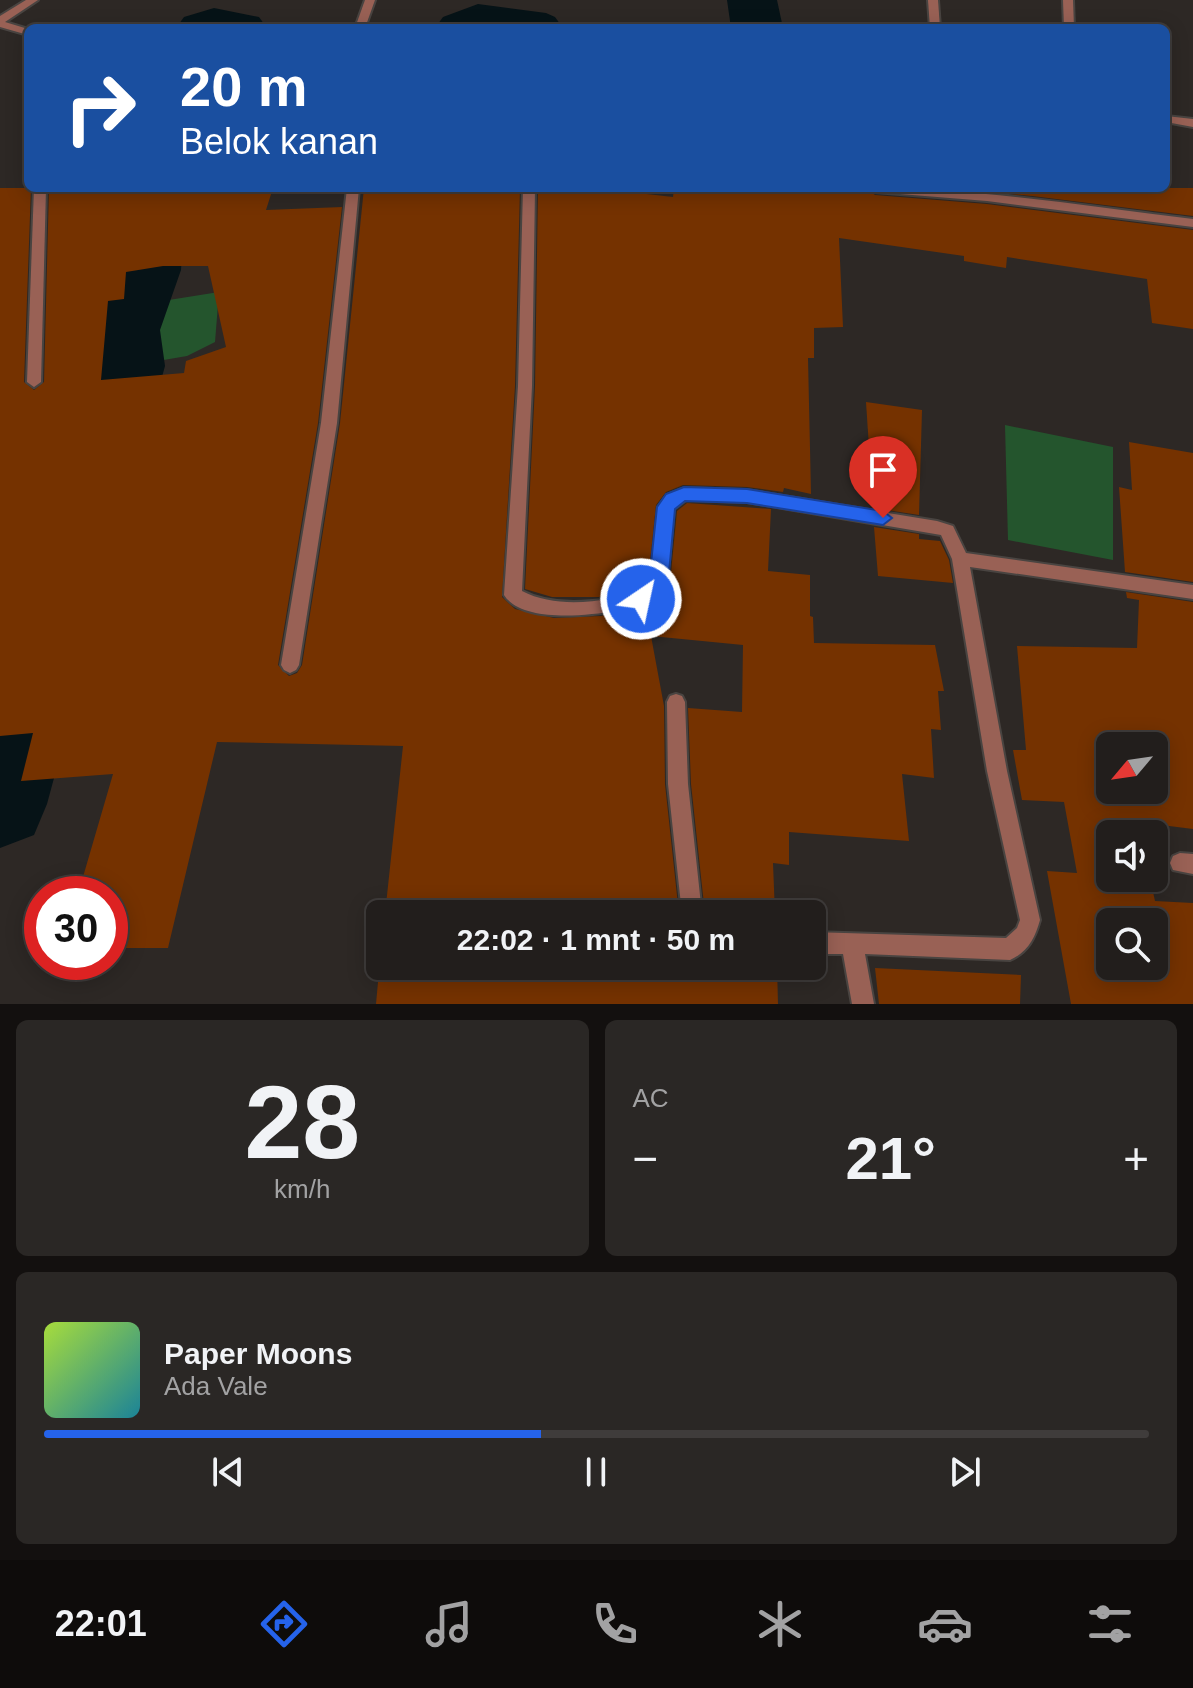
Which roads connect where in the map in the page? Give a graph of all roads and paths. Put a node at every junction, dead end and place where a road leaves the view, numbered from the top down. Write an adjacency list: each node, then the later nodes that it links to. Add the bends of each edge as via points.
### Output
1 (33, 0): 5 (street)
2 (370, 0): 6 (street)
3 (933, 0): 7 (street)
4 (1068, 0): 8 (street)
5 (0, 23): 9 (street)
6 (361, 24)
7 (935, 24)
8 (1069, 24)
9 (24, 31)
10 (1170, 120): 11 (street)
11 (1193, 123)
12 (40, 192): 17 (street)
13 (353, 192): 20 (street, via 329,423)
14 (529, 192): 18 (street, via 513,595 526,604 572,608 651,596 661,572 666,507 684,494 747,496 937,527 947,531)
15 (925, 192): 16 (street)
16 (1193, 223)
17 (34, 382)
18 (960, 559): 19 (street); 24 (street, via 997,771 1030,920 1025,935 1010,949)
19 (1193, 592)
20 (290, 665)
21 (676, 702): 22 (street)
22 (690, 900)
23 (826, 943): 24 (street)
24 (852, 943): 25 (street)
25 (863, 1004)

